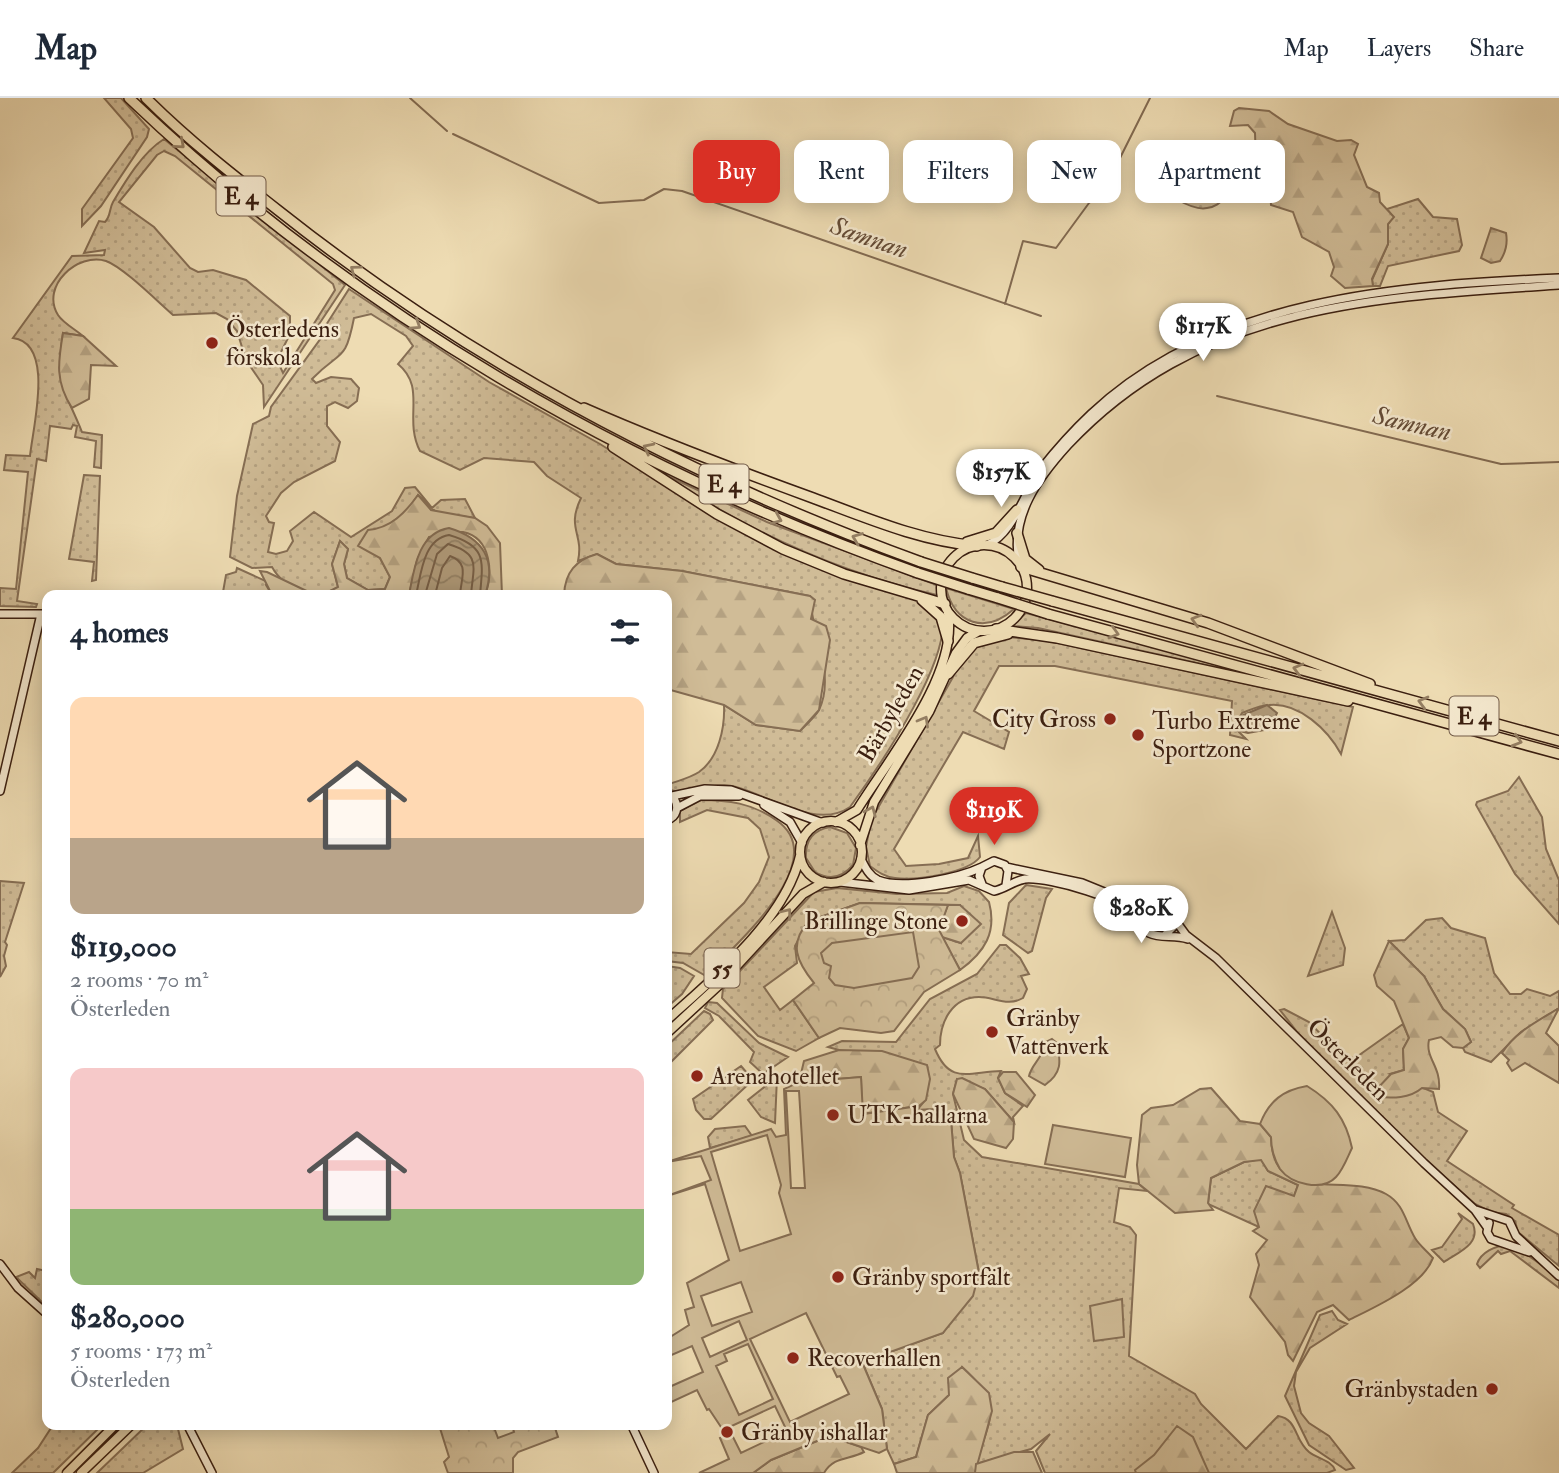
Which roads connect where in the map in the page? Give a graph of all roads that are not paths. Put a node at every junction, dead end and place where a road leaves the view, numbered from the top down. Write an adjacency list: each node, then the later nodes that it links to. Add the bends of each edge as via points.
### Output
1 (129, 98): 6 (highway, E 4, one-way to 6, via 309,251 480,367)
2 (146, 98): 5 (highway, E 4, one-way to 2, via 366,278 232,174)
3 (1559, 278): 7 (main road, via 1353,298 1234,327 1168,358 1106,402 1055,452)
4 (1559, 285): 8 (main road, via 1459,291 1324,308 1271,321 1208,345 1152,374 1081,432 1039,481)
5 (536, 387): 9 (highway, via 743,472); 24 (highway, E 4, one-way to 5, bridge, via 921,562 740,491)
6 (604, 438): 14 (highway, via 717,514 783,549); 25 (highway, E 4, one-way to 25, bridge, via 746,506 918,573 1160,647)
7 (1017, 510): 9 (highway, via 984,539); 10 (main road, via 1006,533)
8 (1017, 533): 12 (main road); 13 (highway, via 1025,559)
9 (941, 542): 11 (highway)
10 (988, 545): 11 (main road); 12 (main road, via 1004,550)
11 (977, 546): 15 (main road, via 956,556 945,570 942,590)
12 (1020, 565): 13 (highway); 19 (main road, via 1026,601 1014,619)
13 (1050, 576): 24 (highway, one-way to 13, via 1208,623)
14 (911, 594): 15 (highway); 22 (highway, via 941,617)
15 (946, 607): 20 (main road, via 957,622); 22 (main road, Bärbyleden)
16 (0, 614): 17 (main road)
17 (42, 614)
18 (42, 622): 28 (main road)
19 (996, 629): 20 (main road); 21 (highway)
20 (979, 631): 23 (main road, Bärbyleden, via 961,644)
21 (1020, 633): 23 (highway, via 974,643); 25 (highway, via 1112,649 1409,716)
22 (948, 641): 33 (main road, Bärbyleden, via 933,684 899,745 857,810)
23 (948, 674): 36 (main road, Bärbyleden, one-way to 23, via 874,802)
24 (1388, 693): 26 (highway, E 4, one-way to 24)
25 (1428, 716): 27 (highway, E 4, one-way to 27)
26 (1559, 741)
27 (1559, 754)
28 (0, 791)
29 (672, 794): 34 (main road, via 731,790)
30 (672, 800): 31 (main road)
31 (677, 808): 32 (main road); 35 (main road, via 700,796 740,796 783,816)
32 (672, 814)
33 (836, 822): 34 (main road); 36 (main road, via 852,830)
34 (822, 823): 35 (main road, via 810,830)
35 (802, 843): 37 (main road)
36 (860, 845): 38 (main road)
37 (800, 856): 41 (main road, via 808,873); 50 (main road, 55, via 792,883 772,914)
38 (861, 859): 39 (main road, via 870,874 889,883 938,879); 42 (main road, via 853,873)
39 (982, 867): 40 (main road, via 994,861); 43 (main road)
40 (1006, 867): 44 (main road); 45 (main road, via 1082,883)
41 (824, 882): 42 (main road); 51 (main road, 55, one-way to 41, via 803,894)
42 (840, 882): 43 (main road, via 897,890 969,880)
43 (982, 884): 44 (main road, via 994,891)
44 (1006, 886): 46 (main road, via 1032,879 1076,888 1126,906)
45 (1149, 906): 46 (main road); 47 (main road, via 1168,906)
46 (1142, 920): 48 (main road, via 1149,933)
47 (1175, 920): 48 (main road); 49 (main road, Österleden)
48 (1164, 936): 49 (main road)
49 (1192, 940): 52 (main road, Österleden, via 1251,990)
50 (672, 1015)
51 (672, 1028)
52 (1475, 1210): 53 (main road, Österleden); 54 (main road, Österleden)
53 (1495, 1218): 54 (main road); 55 (main road, via 1506,1219)
54 (1488, 1227): 56 (main road, via 1491,1239)
55 (1512, 1231): 56 (main road); 56 (main road, via 1559,1276 1533,1255)
56 (1504, 1242)
57 (0, 1264): 58 (main road)
58 (42, 1310)
59 (110, 1430): 63 (main road)
60 (126, 1430): 64 (main road)
61 (190, 1430): 65 (main road)
62 (634, 1430): 66 (main road)
63 (67, 1473)
64 (81, 1473)
65 (212, 1473)
66 (654, 1473)

